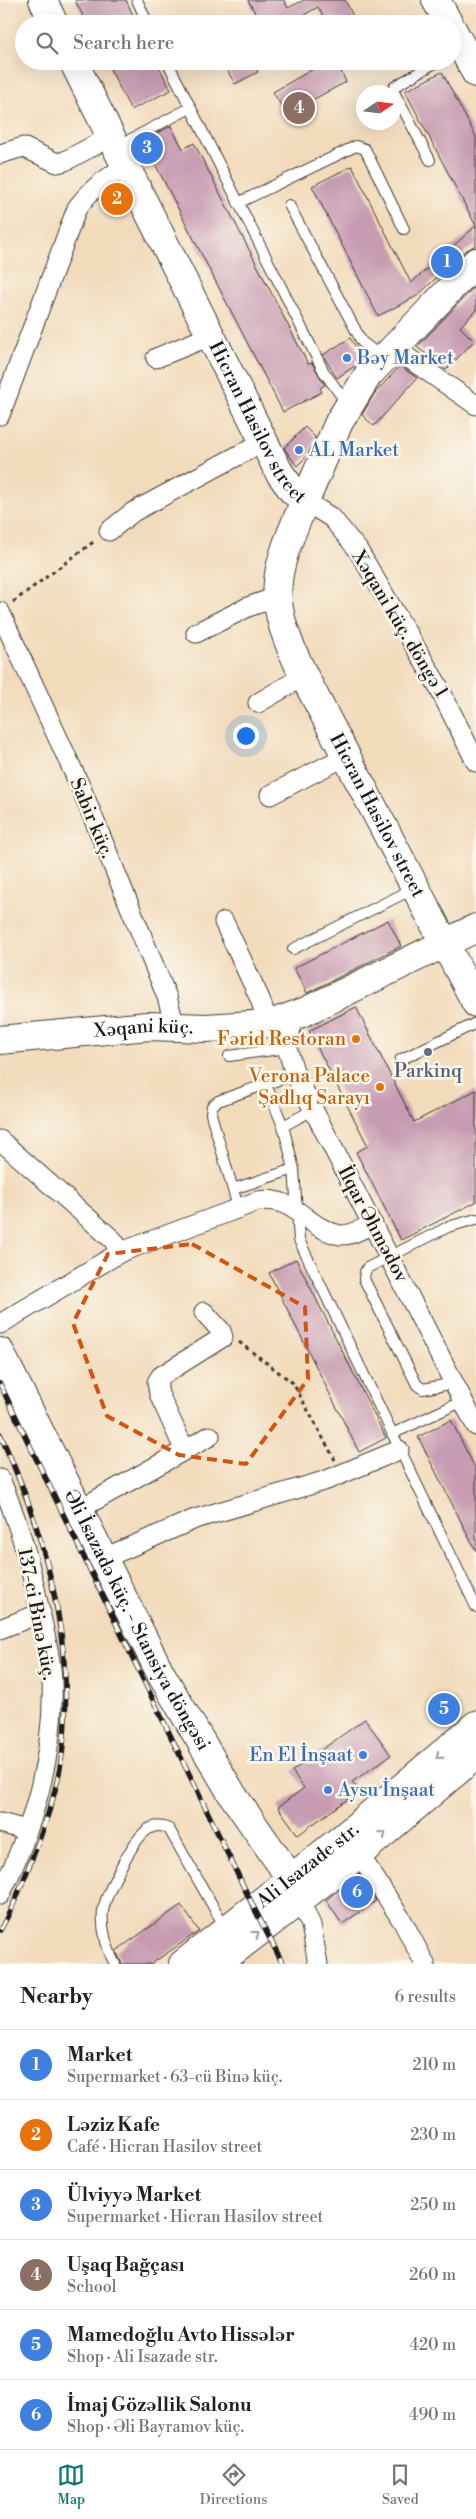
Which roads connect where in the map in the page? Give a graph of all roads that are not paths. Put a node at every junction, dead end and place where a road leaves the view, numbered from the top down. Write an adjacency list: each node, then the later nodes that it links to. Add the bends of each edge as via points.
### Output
1 (43, 0): 4 (street)
2 (137, 0): 5 (lane)
3 (436, 0): 6 (street)
4 (50, 15)
5 (144, 15)
6 (444, 15)
7 (461, 50): 11 (street)
8 (76, 70): 13 (street, Hicran Hasilov street)
9 (171, 70): 12 (lane)
10 (423, 70): 15 (lane, via 394,87 394,92)
11 (476, 73)
12 (190, 108): 13 (lane); 16 (lane)
13 (117, 151): 14 (street, via 57,163 23,147); 20 (street, Hicran Hasilov street); 25 (street, via 101,181 77,208)
14 (0, 154)
15 (430, 160)
16 (238, 203): 18 (lane, via 356,146 365,149); 23 (lane, via 324,372)
17 (289, 205): 21 (lane, via 362,342)
18 (404, 229)
19 (476, 262): 21 (street)
20 (210, 336): 22 (street); 26 (street, Hicran Hasilov street)
21 (388, 353): 23 (street); 24 (street)
22 (156, 358)
23 (348, 405): 27 (street)
24 (476, 405)
25 (0, 415)
26 (264, 442): 27 (street, Hicran Hasilov street, via 284,480); 28 (street, via 133,512)
27 (305, 501): 29 (street, Hicran Hasilov street, via 283,552); 35 (street, Xəqani küç. döngə 1, via 332,518 358,550 437,684)
28 (109, 531)
29 (276, 597): 31 (street); 32 (street, Hicran Hasilov street, via 284,631)
30 (4, 609): 45 (street, Sabir küç., via 167,997)
31 (196, 633)
32 (304, 676): 33 (street); 34 (street, Hicran Hasilov street)
33 (258, 703)
34 (346, 756): 36 (street); 37 (street, Hicran Hasilov street)
35 (476, 762)
36 (270, 795)
37 (416, 888): 40 (street, Hicran Hasilov street); 41 (lane)
38 (224, 922): 43 (street, via 260,999)
39 (476, 928): 40 (street, Xəqani küç.)
40 (446, 944): 42 (street, Hicran Hasilov street); 43 (street, Xəqani küç.)
41 (293, 949)
42 (473, 989)
43 (280, 1020): 45 (street, Xəqani küç., via 206,1028); 47 (street, İlqar Əhmədov)
44 (476, 1023): 49 (lane)
45 (175, 1027): 46 (street, Xəqani küç., via 148,1026)
46 (0, 1040)
47 (287, 1048): 48 (lane); 50 (street, İlqar Əhmədov)
48 (228, 1056)
49 (400, 1060)
50 (295, 1074): 51 (lane); 52 (street, İlqar Əhmədov)
51 (266, 1085): 53 (lane); 56 (lane, via 212,1106 211,1114)
52 (313, 1110): 53 (lane); 60 (street, İlqar Əhmədov)
53 (283, 1126): 55 (lane)
54 (0, 1140): 61 (street, via 112,1240)
55 (294, 1169): 56 (lane); 58 (lane)
56 (233, 1189): 57 (lane)
57 (238, 1207): 58 (street, via 271,1199 284,1202); 61 (street)
58 (298, 1211): 60 (street, via 340,1235 351,1234); 70 (lane, via 299,1240)
59 (476, 1219): 62 (lane, via 448,1227)
60 (373, 1224): 62 (street, İlqar Əhmədov)
61 (121, 1252): 64 (street)
62 (390, 1257): 66 (street, İlqar Əhmədov); 66 (lane, via 368,1268 364,1279 411,1375 423,1389)
63 (204, 1312): 71 (street, via 223,1337 161,1376 157,1382)
64 (0, 1324)
65 (0, 1352): 73 (street, Əli İsazadə küç. - Stansiya döngəsi)
66 (454, 1383): 67 (street, İlqar Əhmədov)
67 (463, 1401): 68 (street, İlqar Əhmədov); 70 (lane)
68 (476, 1426)
69 (210, 1436): 71 (street)
70 (396, 1442): 74 (street, via 342,1474 195,1519); 75 (lane)
71 (184, 1449): 73 (street)
72 (0, 1478): 76 (street, 137-ci Binə küç., via 28,1556)
73 (78, 1510): 74 (street, Əli İsazadə küç. - Stansiya döngəsi)
74 (102, 1559): 83 (street, Əli İsazadə küç. - Stansiya döngəsi, via 186,1718)
75 (476, 1607)
76 (40, 1613): 77 (street); 81 (street, 137-ci Binə küç., via 52,1679 50,1733 43,1772)
77 (0, 1629)
78 (476, 1725): 83 (street, Ali Isazade str., one-way to 83)
79 (476, 1755): 82 (street, Ali Isazade str., one-way to 79)
80 (0, 1823): 81 (street)
81 (26, 1830): 84 (street, 137-ci Binə küç.)
82 (359, 1854): 83 (street, Ali Isazade str.); 90 (street, via 403,1922)
83 (296, 1890): 85 (street, Ali Isazade str.); 88 (street, Ali Isazade str., one-way to 83); 89 (street, via 311,1925)
84 (0, 1895)
85 (226, 1930): 86 (lane, via 169,1829 153,1827 146,1831 121,1866 104,1910 108,1950); 87 (street, Ali Isazade str.)
86 (115, 1964)
87 (183, 1964)
88 (217, 1964)
89 (318, 1964)
90 (425, 1964)

